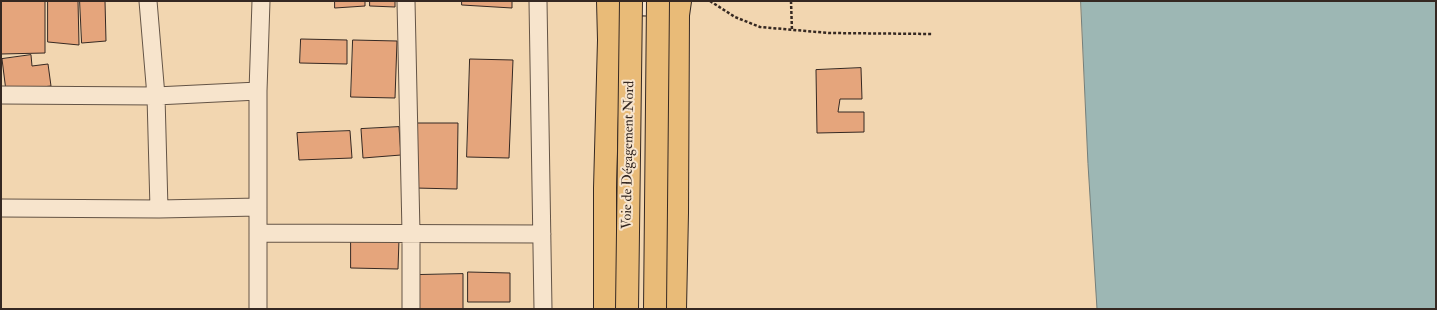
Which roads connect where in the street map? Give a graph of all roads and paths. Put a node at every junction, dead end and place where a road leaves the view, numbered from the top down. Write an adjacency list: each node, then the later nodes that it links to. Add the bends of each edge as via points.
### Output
1 (148, 1): 17 (street)
2 (261, 1): 15 (street)
3 (406, 1): 22 (street)
4 (538, 1): 23 (street)
5 (608, 1): 27 (highway)
6 (624, 1): 9 (main road, via 649,5)
7 (630, 1): 28 (highway, Voie de Dégagement Nord, bridge)
8 (658, 1): 29 (highway, Voie de Dégagement Nord, bridge)
9 (664, 1)
10 (680, 1): 30 (highway)
11 (710, 1): 13 (path, via 735,17 760,26)
12 (792, 1): 13 (path)
13 (792, 31): 14 (path)
14 (932, 34)
15 (258, 90): 17 (street); 18 (street)
16 (1, 95): 17 (street)
17 (156, 96): 20 (street)
18 (258, 207): 20 (street); 21 (street)
19 (1, 208): 20 (street)
20 (159, 209)
21 (258, 233): 22 (street); 24 (street)
22 (411, 233): 23 (street); 25 (street)
23 (542, 234): 26 (street)
24 (258, 309)
25 (411, 309)
26 (543, 309)
27 (605, 309)
28 (627, 309)
29 (655, 309)
30 (675, 309)

